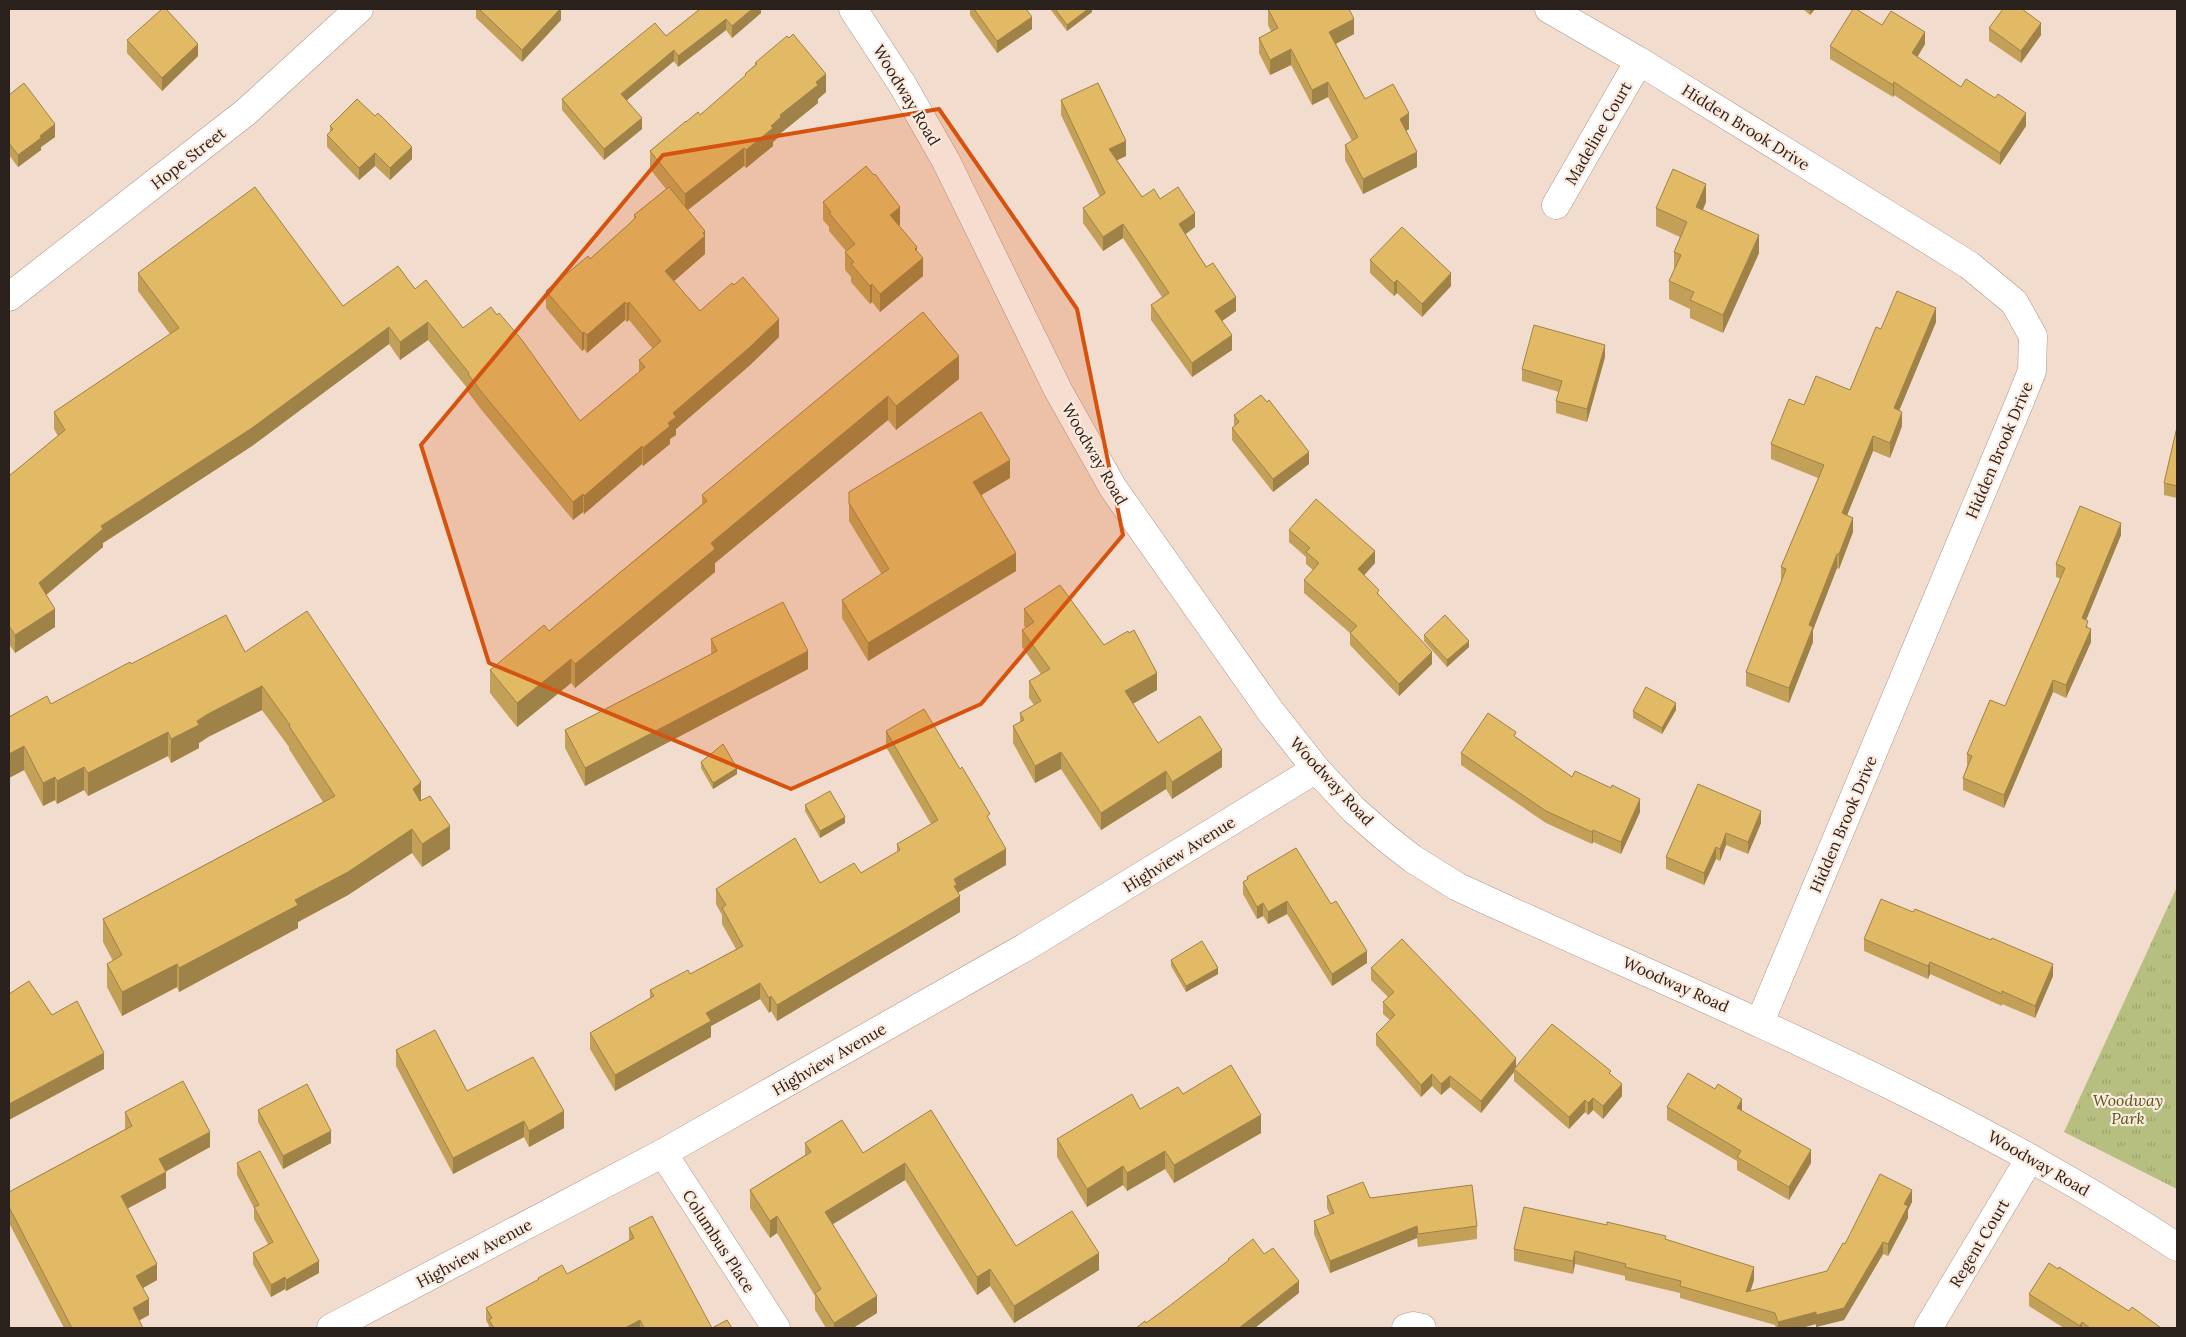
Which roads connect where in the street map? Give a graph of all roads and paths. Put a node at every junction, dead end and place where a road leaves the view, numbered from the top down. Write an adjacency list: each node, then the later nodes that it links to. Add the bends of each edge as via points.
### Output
1 (359, 9): 6 (street, Hope Street, via 246,112)
2 (853, 9): 7 (street, Woodway Road, via 902,84 946,161 1058,390 1113,488 1271,712)
3 (1549, 9): 4 (street, Hidden Brook Drive)
4 (1639, 61): 5 (street, Madeline Court); 8 (street, Hidden Brook Drive, via 1969,265 2014,302 2033,336 2032,371 2023,394)
5 (1556, 205)
6 (9, 297)
7 (1316, 769): 8 (street, Woodway Road, via 1360,815 1436,874 1503,908); 9 (street, Highview Avenue, via 1030,945)
8 (1760, 1022): 10 (street, Woodway Road, via 1941,1109)
9 (663, 1153): 12 (street, Highview Avenue); 13 (street, Columbus Place)
10 (2030, 1158): 11 (street, Woodway Road); 16 (street, Regent Court)
11 (2177, 1247)
12 (331, 1328)
13 (776, 1328)
14 (1406, 1328): 15 (street)
15 (1422, 1328)
16 (1928, 1328)

